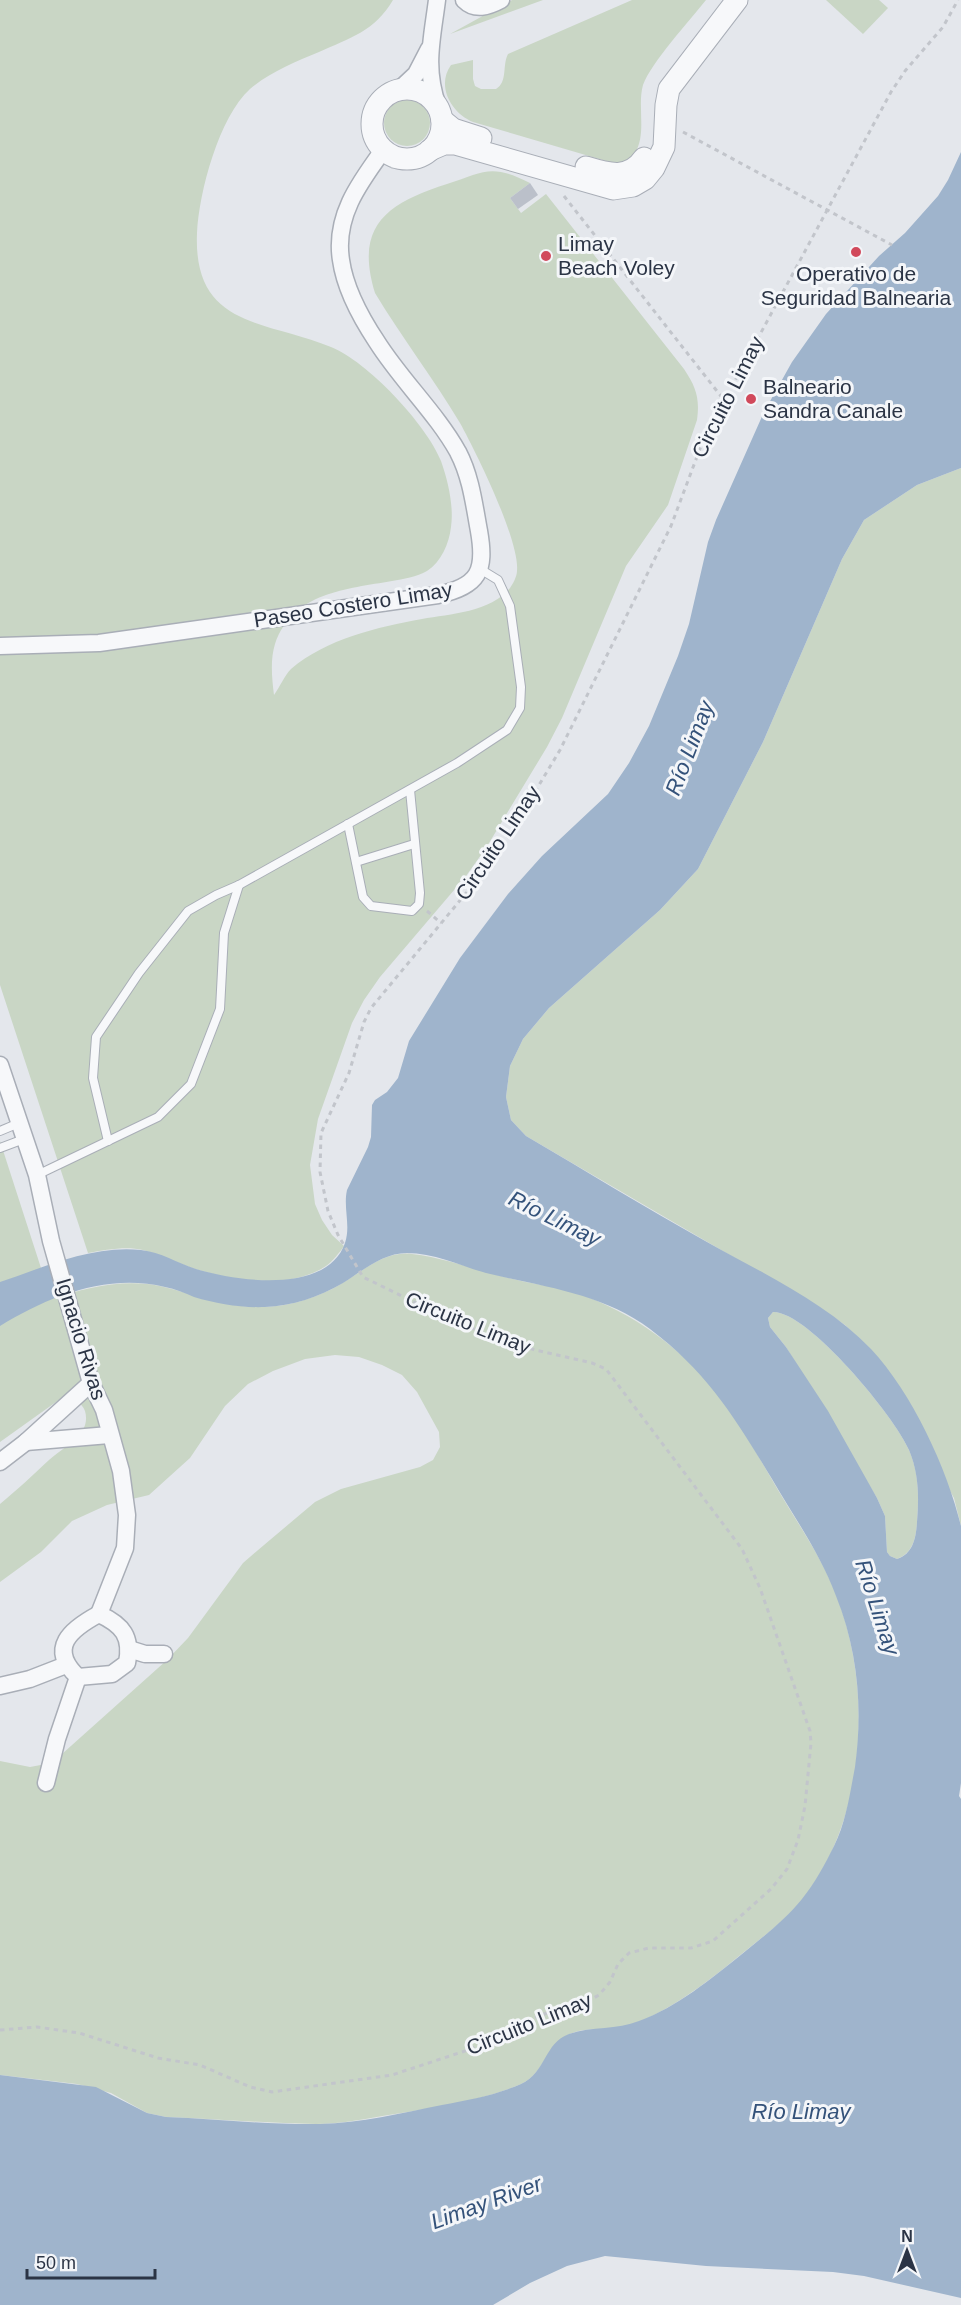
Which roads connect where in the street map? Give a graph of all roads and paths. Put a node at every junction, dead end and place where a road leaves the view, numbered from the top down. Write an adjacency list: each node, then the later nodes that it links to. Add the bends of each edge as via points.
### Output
1 (437, 0): 7 (street)
2 (501, 0): 6 (street, via 484,7)
3 (718, 0): 9 (street, via 659,78 653,95 649,147 642,162 629,172 616,174 593,169 459,131)
4 (737, 0): 12 (street, via 669,89 662,154 650,174 633,186 612,189 455,144 444,144)
5 (958, 0): 14 (path, Circuito Limay, via 943,27 898,81)
6 (467, 3)
7 (429, 48): 8 (street, via 416,74); 9 (street, via 432,85)
8 (399, 90): 9 (street, via 422,92 431,98); 11 (street, via 388,94 374,112 372,123)
9 (440, 114): 12 (street, via 438,139)
10 (673, 127): 14 (path)
11 (380, 155): 12 (street); 12 (path, via 392,167); 17 (street, Paseo Costero Limay, via 352,194 346,212 340,244 344,273 378,343 448,438 465,468 482,548)
12 (427, 158)
13 (562, 192): 16 (path)
14 (828, 210): 15 (path); 16 (path, Circuito Limay)
15 (892, 244)
16 (724, 400): 25 (path, Circuito Limay, via 700,446 671,526 560,750 497,852)
17 (480, 569): 18 (street, Paseo Costero Limay, via 467,586 438,595 99,643); 19 (lane, via 498,580 510,606 521,687 520,708 507,730)
18 (0, 646)
19 (410, 790): 20 (lane); 21 (lane)
20 (348, 824): 22 (lane); 23 (lane)
21 (414, 844): 22 (lane); 24 (lane)
22 (356, 862): 24 (lane, via 363,897 370,906 412,911)
23 (239, 885): 29 (lane, via 224,933 220,1010 191,1084 158,1117); 29 (lane, via 188,911 139,973 96,1038 93,1078)
24 (419, 904): 25 (path)
25 (441, 923): 42 (path, Circuito Limay, via 371,1008 349,1073 321,1133 319,1156 324,1198 333,1224 359,1272 369,1281 457,1323 606,1369 742,1549 760,1588 810,1731 802,1824 787,1869 771,1889 712,1941 691,1948 649,1948 629,1953 618,1964 605,1989 592,1999 541,2015 471,2049 392,2075 272,2092 250,2087 200,2065 158,2058 79,2033 37,2027)
26 (0, 1065): 28 (street, Ignacio Rivas)
27 (0, 1131): 28 (lane)
28 (22, 1131): 30 (lane); 31 (street, Ignacio Rivas)
29 (108, 1141): 31 (lane)
30 (0, 1148)
31 (36, 1175): 32 (street, Ignacio Rivas)
32 (92, 1383): 33 (street, Ignacio Rivas, via 104,1410); 34 (street)
33 (109, 1435): 34 (street); 36 (street, Ignacio Rivas, via 121,1472 127,1515 125,1548)
34 (26, 1442): 35 (street)
35 (0, 1462)
36 (99, 1614): 37 (street, via 111,1619 126,1634); 39 (street, via 76,1627 66,1642 63,1654)
37 (129, 1649): 38 (street); 39 (street, via 127,1663 112,1674)
38 (164, 1654)
39 (72, 1671): 40 (street); 41 (street)
40 (0, 1686)
41 (46, 1783)
42 (0, 2030)

